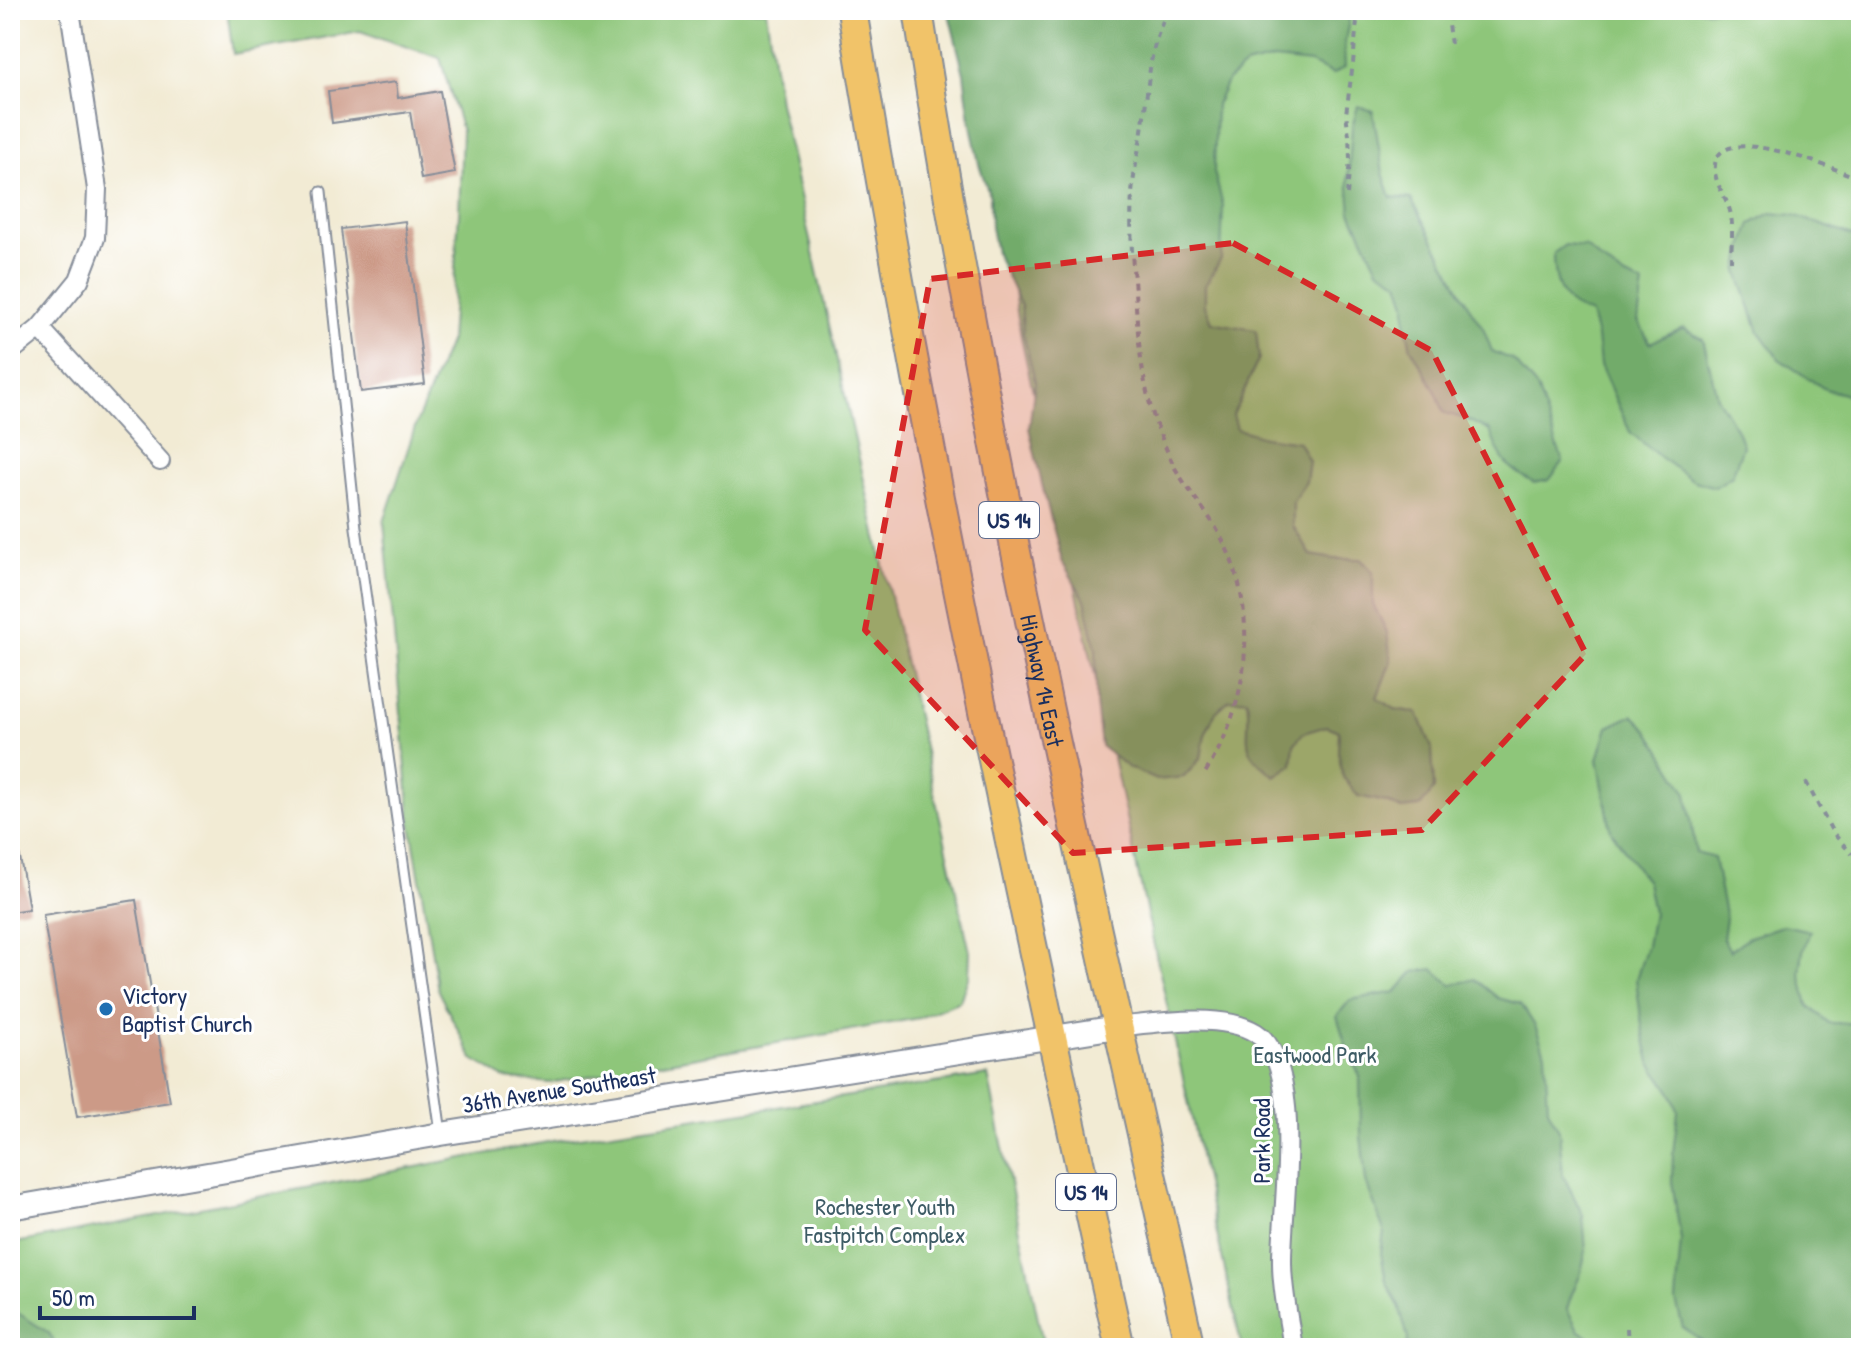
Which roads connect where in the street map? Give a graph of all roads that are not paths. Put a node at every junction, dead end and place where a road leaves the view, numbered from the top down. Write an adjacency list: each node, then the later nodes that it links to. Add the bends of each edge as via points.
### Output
1 (70, 10): 5 (street, via 97,189 95,238 79,280)
2 (852, 10): 9 (main road, US 14, via 955,580)
3 (918, 10): 8 (main road, Highway 14 East / US 14, via 1006,504)
4 (321, 192): 10 (lane, via 356,528)
5 (40, 328): 6 (street); 7 (street)
6 (10, 352)
7 (160, 461)
8 (1117, 1027): 9 (street, 36th Avenue Southeast); 13 (main road, Highway 14 East / US 14); 14 (street, Park Road, via 1225,1022 1255,1033 1278,1063 1288,1134 1282,1264)
9 (1052, 1037): 10 (street, 36th Avenue Southeast); 12 (main road, US 14)
10 (441, 1134): 11 (street, 36th Avenue Southeast)
11 (10, 1208)
12 (1120, 1348)
13 (1190, 1348)
14 (1293, 1348)

